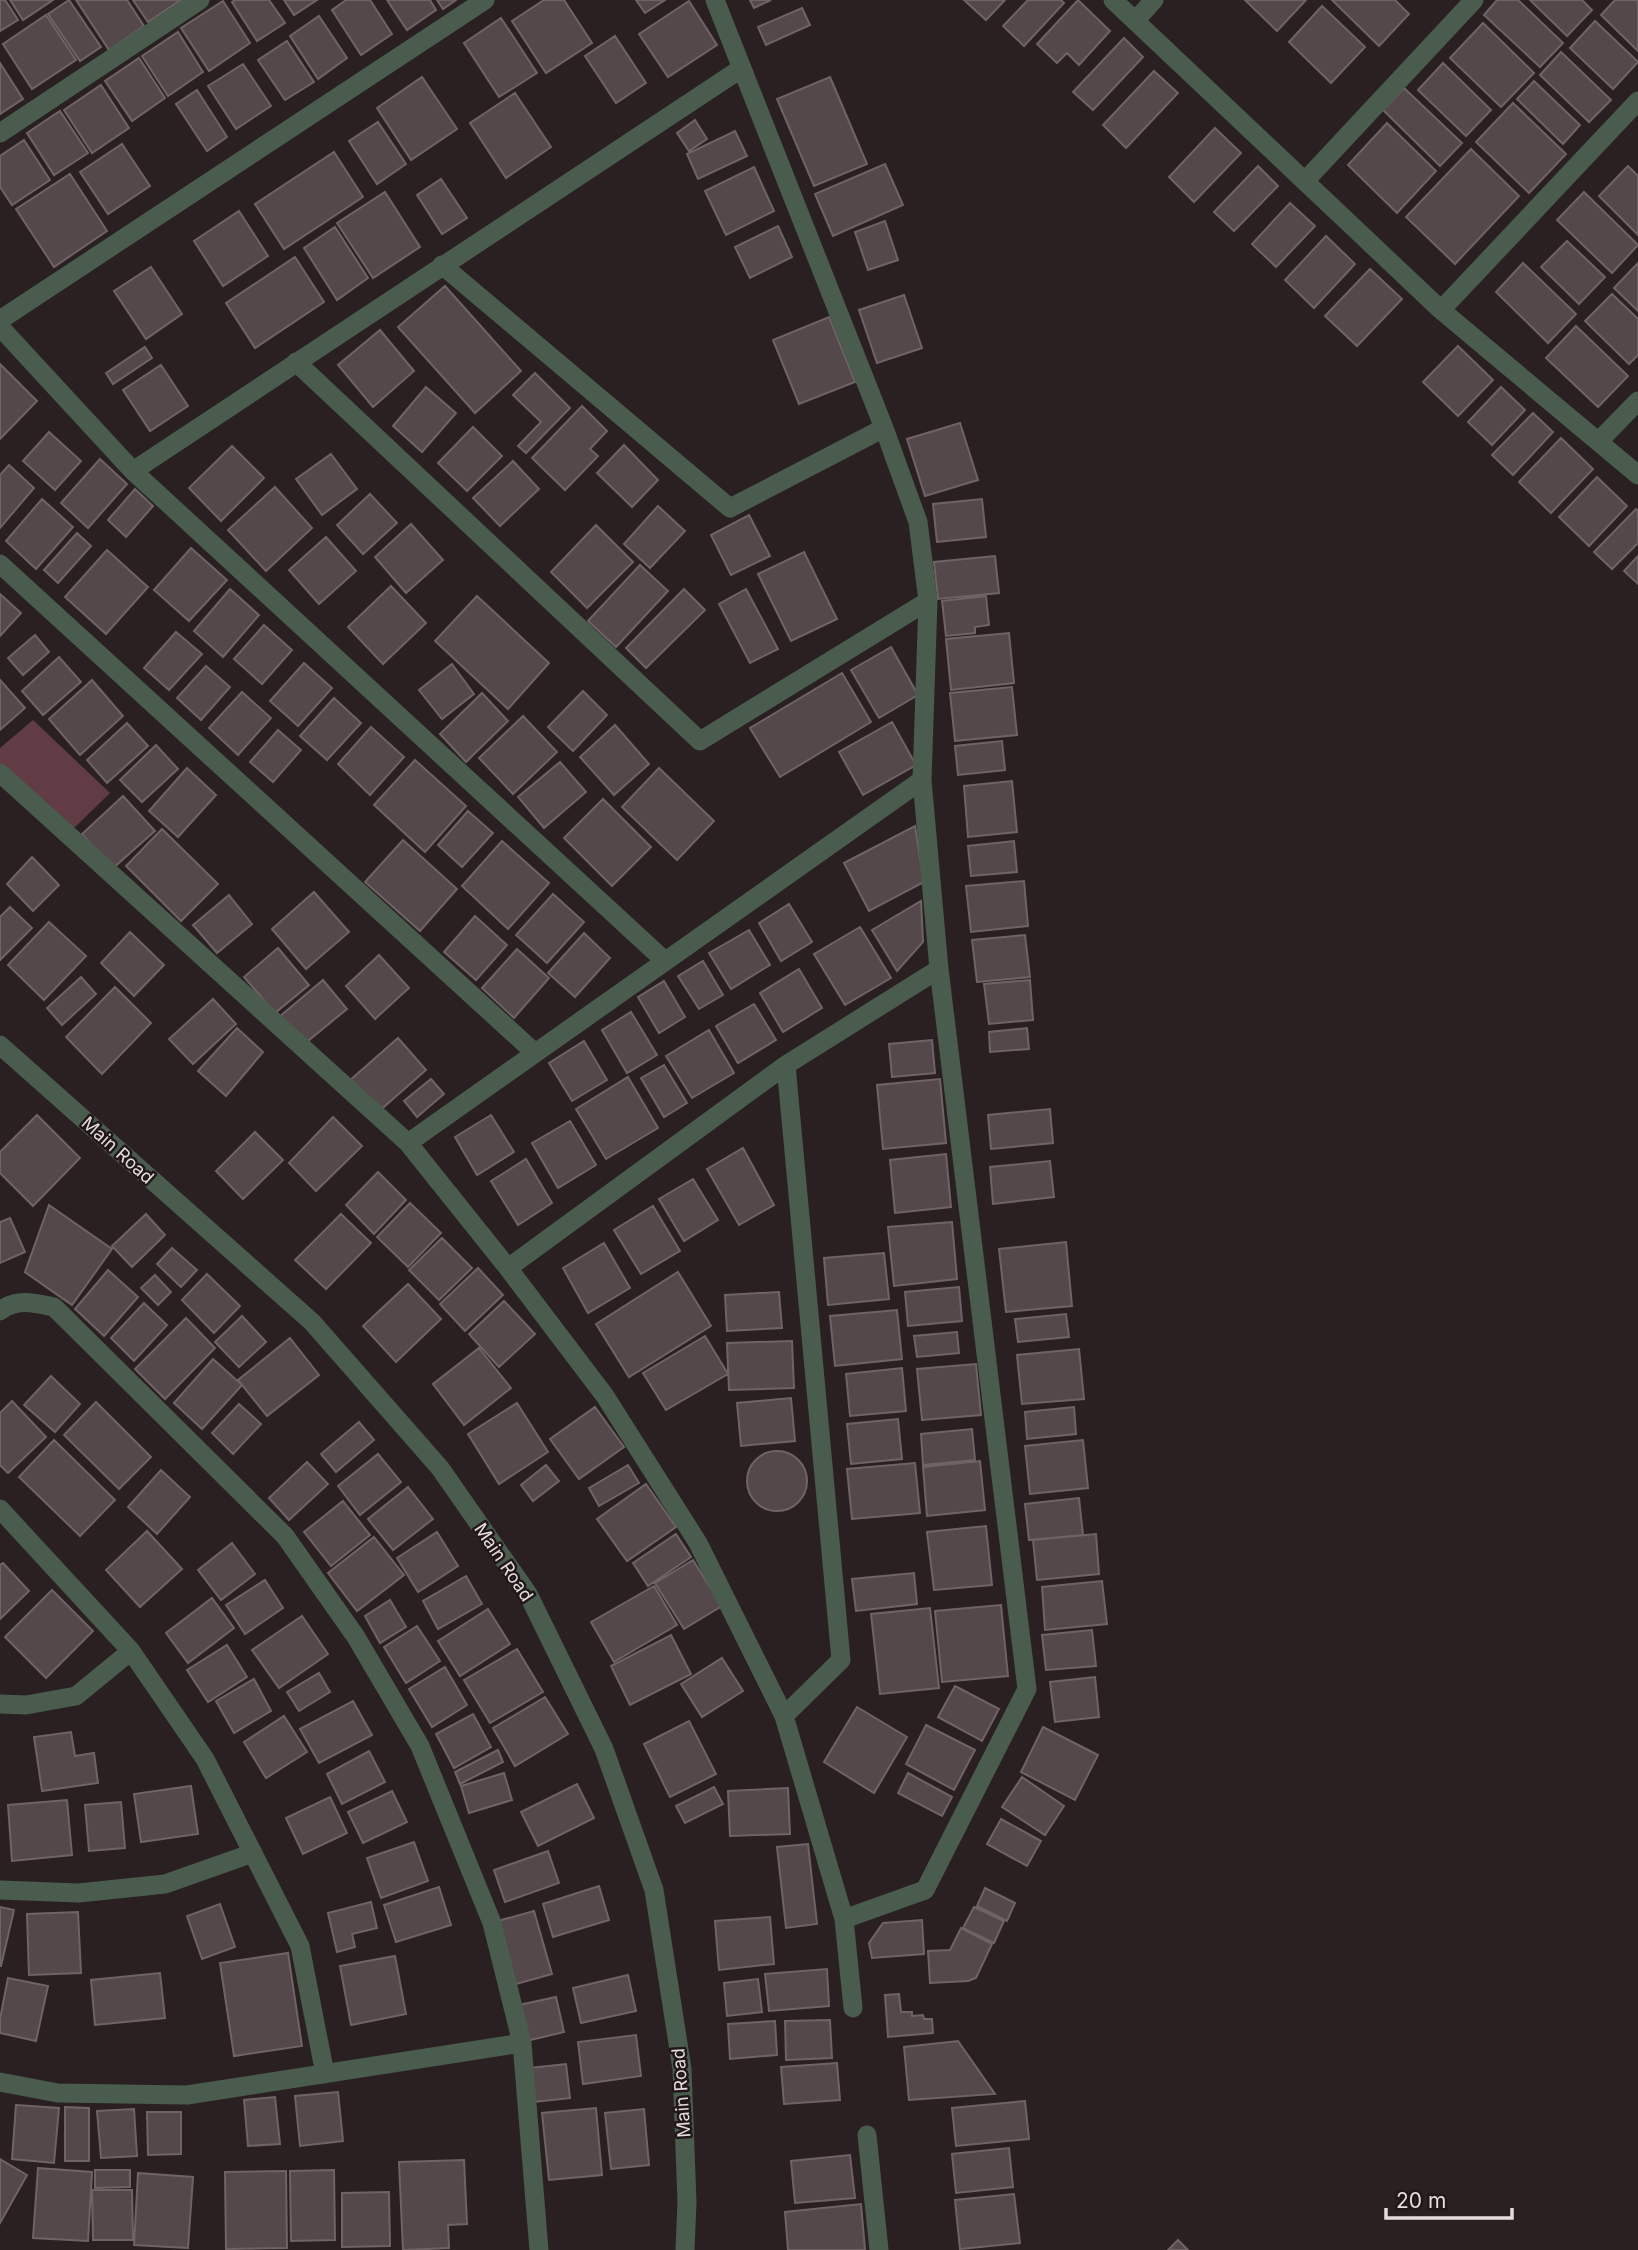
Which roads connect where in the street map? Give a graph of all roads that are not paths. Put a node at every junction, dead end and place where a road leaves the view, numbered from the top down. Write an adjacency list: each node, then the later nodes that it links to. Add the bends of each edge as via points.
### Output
1 (200, 0): 10 (street)
2 (485, 0): 14 (street)
3 (715, 0): 8 (street)
4 (1113, 0): 7 (street)
5 (1154, 0): 7 (street)
6 (1474, 0): 11 (street)
7 (1135, 21): 11 (street)
8 (743, 68): 12 (street); 18 (street)
9 (1638, 101): 13 (street)
10 (0, 133)
11 (1304, 181): 13 (street)
12 (442, 265): 16 (street); 18 (street, via 730,508)
13 (1441, 310): 19 (street)
14 (0, 320)
15 (0, 327): 20 (street)
16 (296, 362): 20 (street); 23 (street, via 700,741)
17 (1638, 401): 19 (street)
18 (884, 428): 23 (street, via 918,522)
19 (1599, 441): 21 (street)
20 (132, 471): 26 (street)
21 (1638, 475)
22 (0, 564): 29 (street)
23 (928, 601): 25 (street)
24 (0, 773): 31 (street)
25 (922, 780): 26 (street); 27 (street)
26 (665, 961): 29 (street)
27 (939, 969): 30 (street); 40 (street, via 1027,1689 925,1890)
28 (1, 1050): 47 (street, Main Road, via 312,1322 440,1468 528,1594 604,1749 654,1890 682,2069)
29 (534, 1052): 31 (street)
30 (786, 1065): 32 (street); 37 (street, via 841,1660)
31 (408, 1143): 32 (street)
32 (508, 1268): 37 (street, via 605,1396 698,1543)
33 (0, 1311): 42 (street, via 8,1304 31,1302 54,1307 285,1536 356,1637 420,1746 492,1923)
34 (0, 1509): 35 (street)
35 (131, 1651): 36 (street, via 76,1696); 38 (street, via 205,1759)
36 (0, 1704)
37 (784, 1716): 40 (street)
38 (253, 1853): 39 (street, via 165,1884 79,1894); 43 (street, via 300,1946)
39 (0, 1889)
40 (844, 1919): 41 (street)
41 (853, 2008)
42 (522, 2043): 43 (street); 46 (street)
43 (324, 2074): 44 (street, via 187,2095 58,2093)
44 (0, 2082)
45 (867, 2135): 48 (street)
46 (539, 2250)
47 (685, 2250)
48 (879, 2250)

